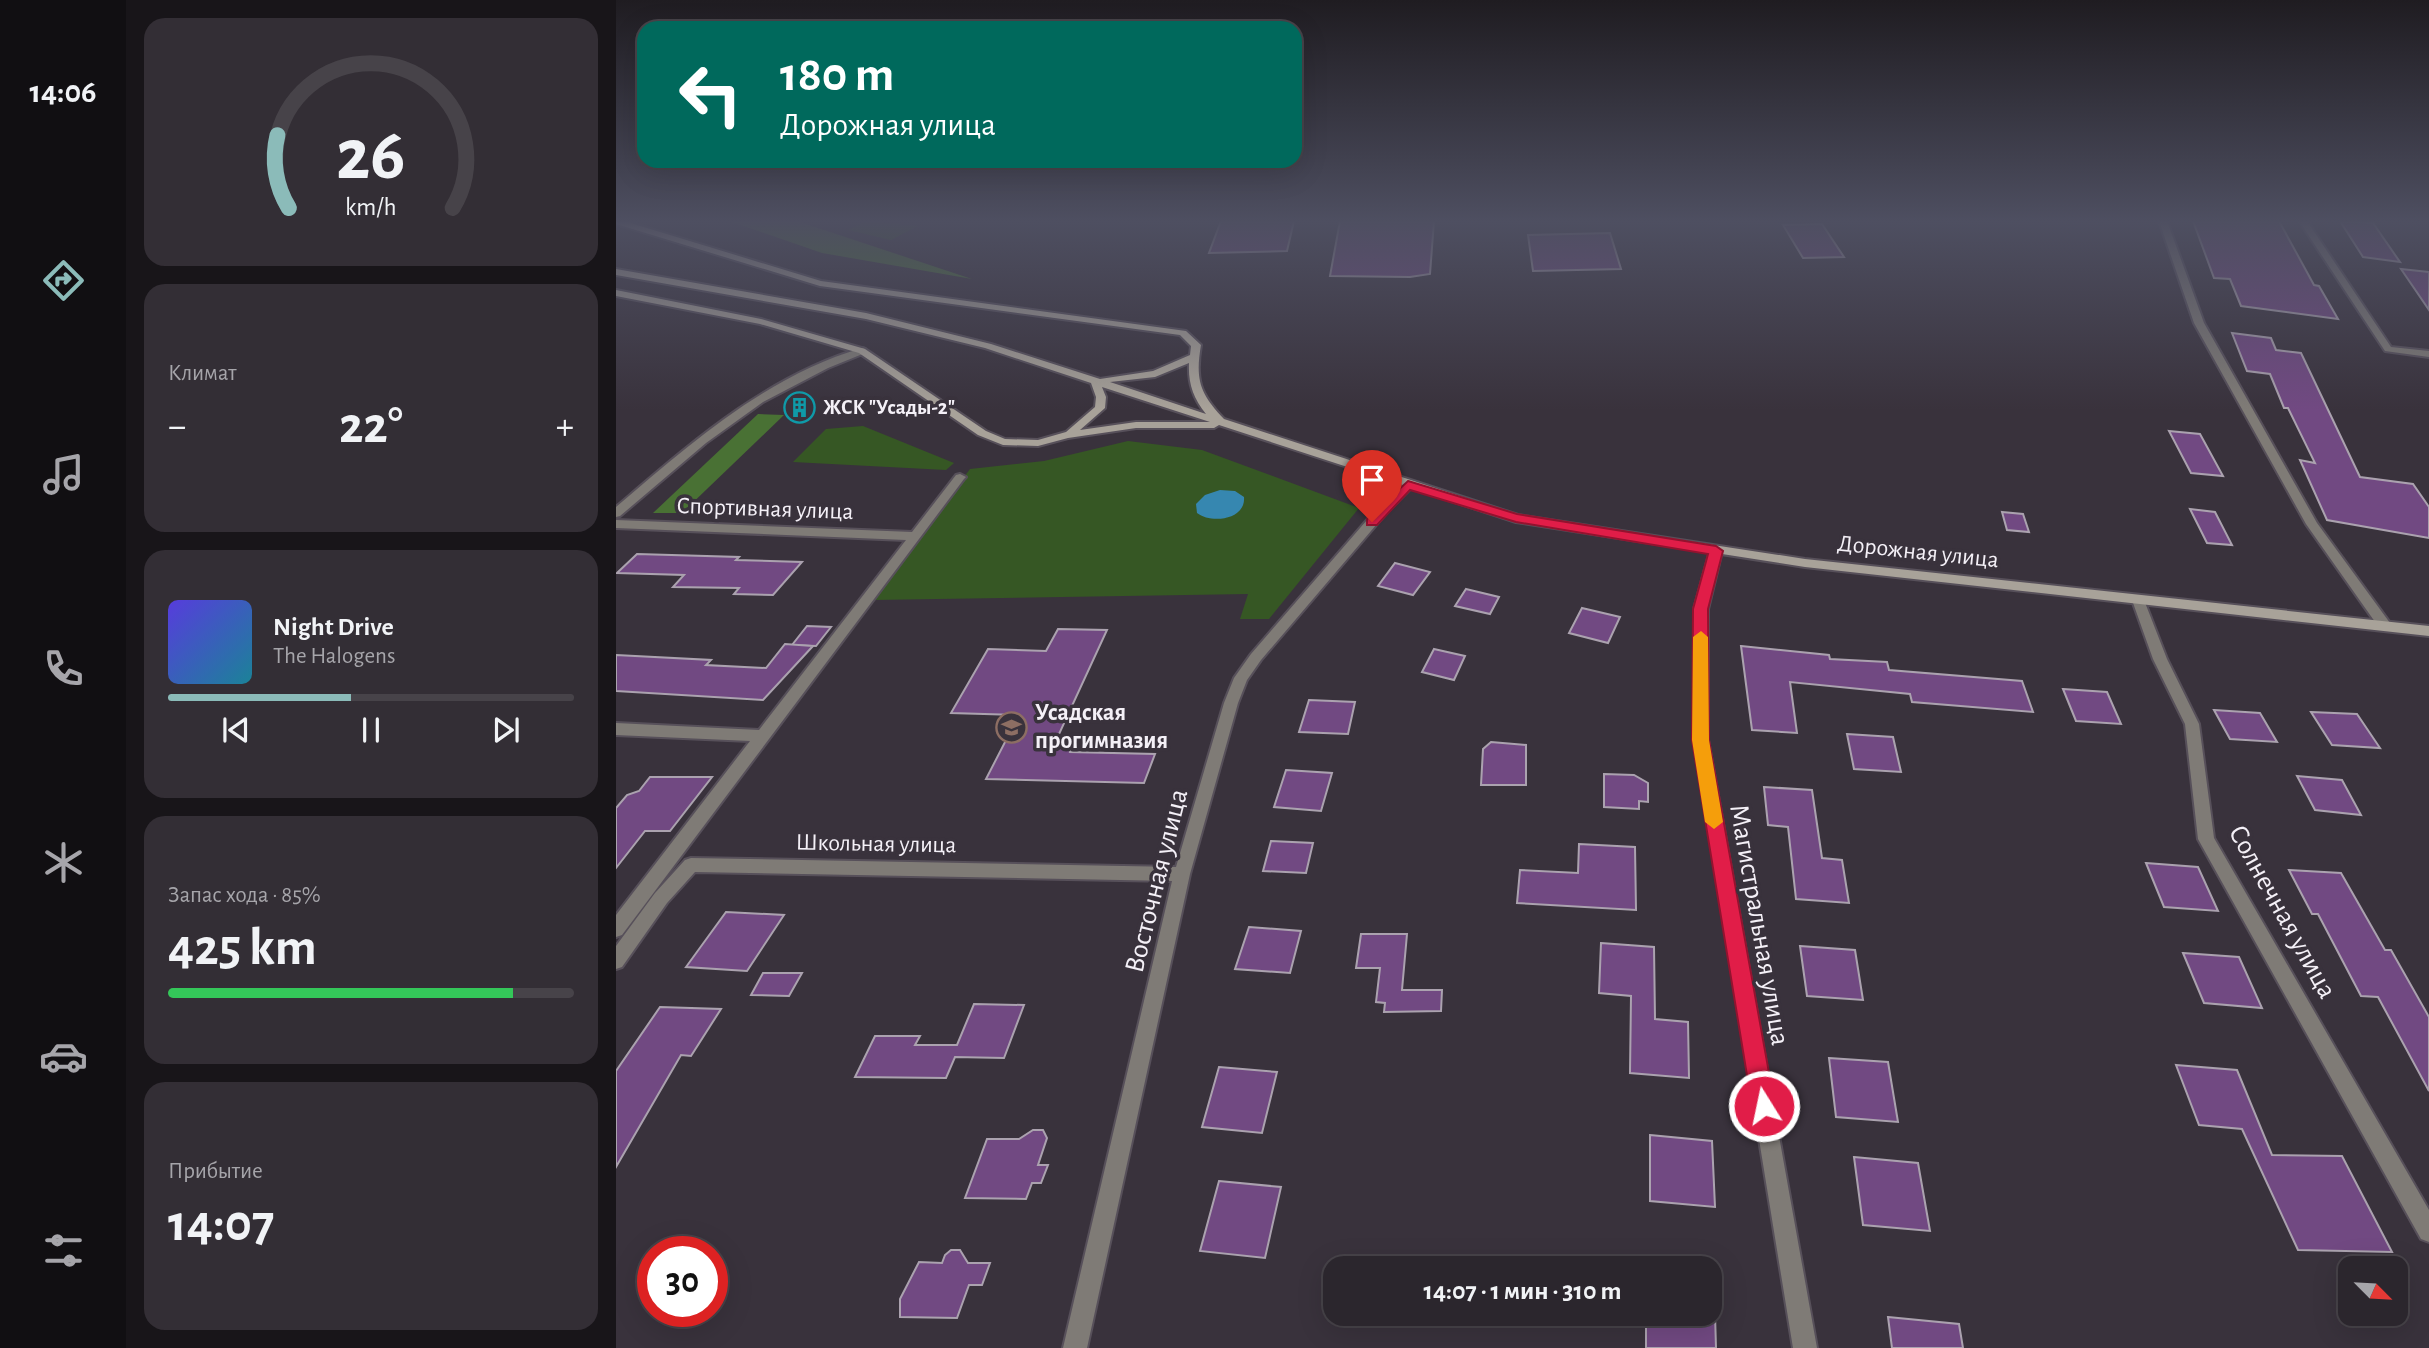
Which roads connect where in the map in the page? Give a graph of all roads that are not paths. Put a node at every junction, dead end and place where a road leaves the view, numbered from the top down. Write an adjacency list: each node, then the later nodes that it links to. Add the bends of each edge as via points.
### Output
1 (684, 284): 9 (street, Дорожная улица, via 878,318)
2 (827, 284): 8 (street, via 1183,333 1196,345)
3 (2185, 284): 19 (street, via 2199,323 2312,524)
4 (2345, 284): 7 (street, via 2388,349)
5 (616, 293): 6 (street, via 761,321)
6 (862, 351): 11 (street, via 993,439 1038,443); 14 (street, via 787,383 725,420)
7 (2429, 354)
8 (1194, 357): 9 (street, via 1155,374); 10 (street, via 1192,382 1198,397)
9 (1095, 380): 10 (street, Дорожная улица); 11 (street, via 1100,408)
10 (1226, 426): 11 (street, via 1136,425); 13 (street, Дорожная улица)
11 (1067, 435)
12 (960, 477): 16 (street)
13 (1408, 485): 17 (street, Дорожная улица, via 1516,518); 23 (street, Восточная улица, via 1241,678)
14 (616, 513)
15 (616, 524): 16 (street, Спортивная улица)
16 (912, 536): 22 (street)
17 (1716, 551): 18 (street, Дорожная улица); 28 (street, Магистральная улица, via 1701,609 1700,740)
18 (2138, 600): 19 (street, Дорожная улица); 26 (street, Солнечная улица, via 2192,724 2206,839)
19 (2385, 626): 20 (street, Дорожная улица)
20 (2429, 631)
21 (616, 729): 22 (street)
22 (761, 736): 24 (street)
23 (1182, 874): 25 (street, Школьная улица, via 691,865); 27 (street, Восточная улица)
24 (616, 929)
25 (616, 961)
26 (2429, 1231)
27 (1075, 1348)
28 (1805, 1348)

